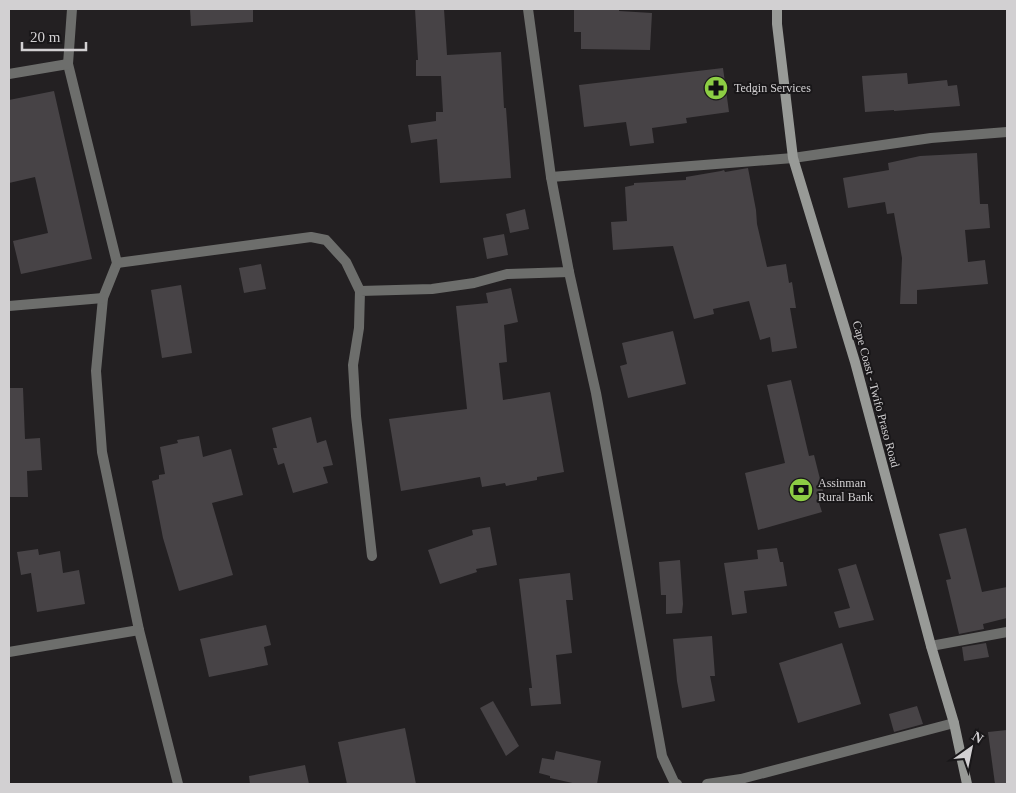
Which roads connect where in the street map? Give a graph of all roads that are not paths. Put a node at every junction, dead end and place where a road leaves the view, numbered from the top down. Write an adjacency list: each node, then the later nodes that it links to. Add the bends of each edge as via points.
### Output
1 (72, 9): 4 (street)
2 (528, 9): 8 (street)
3 (777, 9): 7 (main road, Cape Coast - Twifo Praso Road)
4 (68, 64): 5 (street); 9 (street)
5 (9, 74)
6 (1007, 132): 7 (street, via 931,138)
7 (793, 158): 8 (street); 17 (main road, Cape Coast - Twifo Praso Road, via 855,362)
8 (551, 177): 10 (street)
9 (117, 263): 11 (street, via 311,237 326,240 346,262); 12 (street)
10 (568, 272): 11 (street, via 507,274 432,289); 21 (street, via 598,403 662,756)
11 (360, 291): 14 (street, via 353,365)
12 (103, 298): 13 (street); 15 (street, via 96,372 102,452)
13 (9, 306)
14 (372, 556)
15 (139, 630): 18 (street); 20 (street)
16 (1007, 632): 17 (street)
17 (931, 646): 19 (main road, Cape Coast - Twifo Praso Road)
18 (9, 652)
19 (954, 723): 22 (street, via 741,779); 23 (main road, Cape Coast - Twifo Praso Road)
20 (178, 784)
21 (676, 784)
22 (707, 784)
23 (968, 784)

